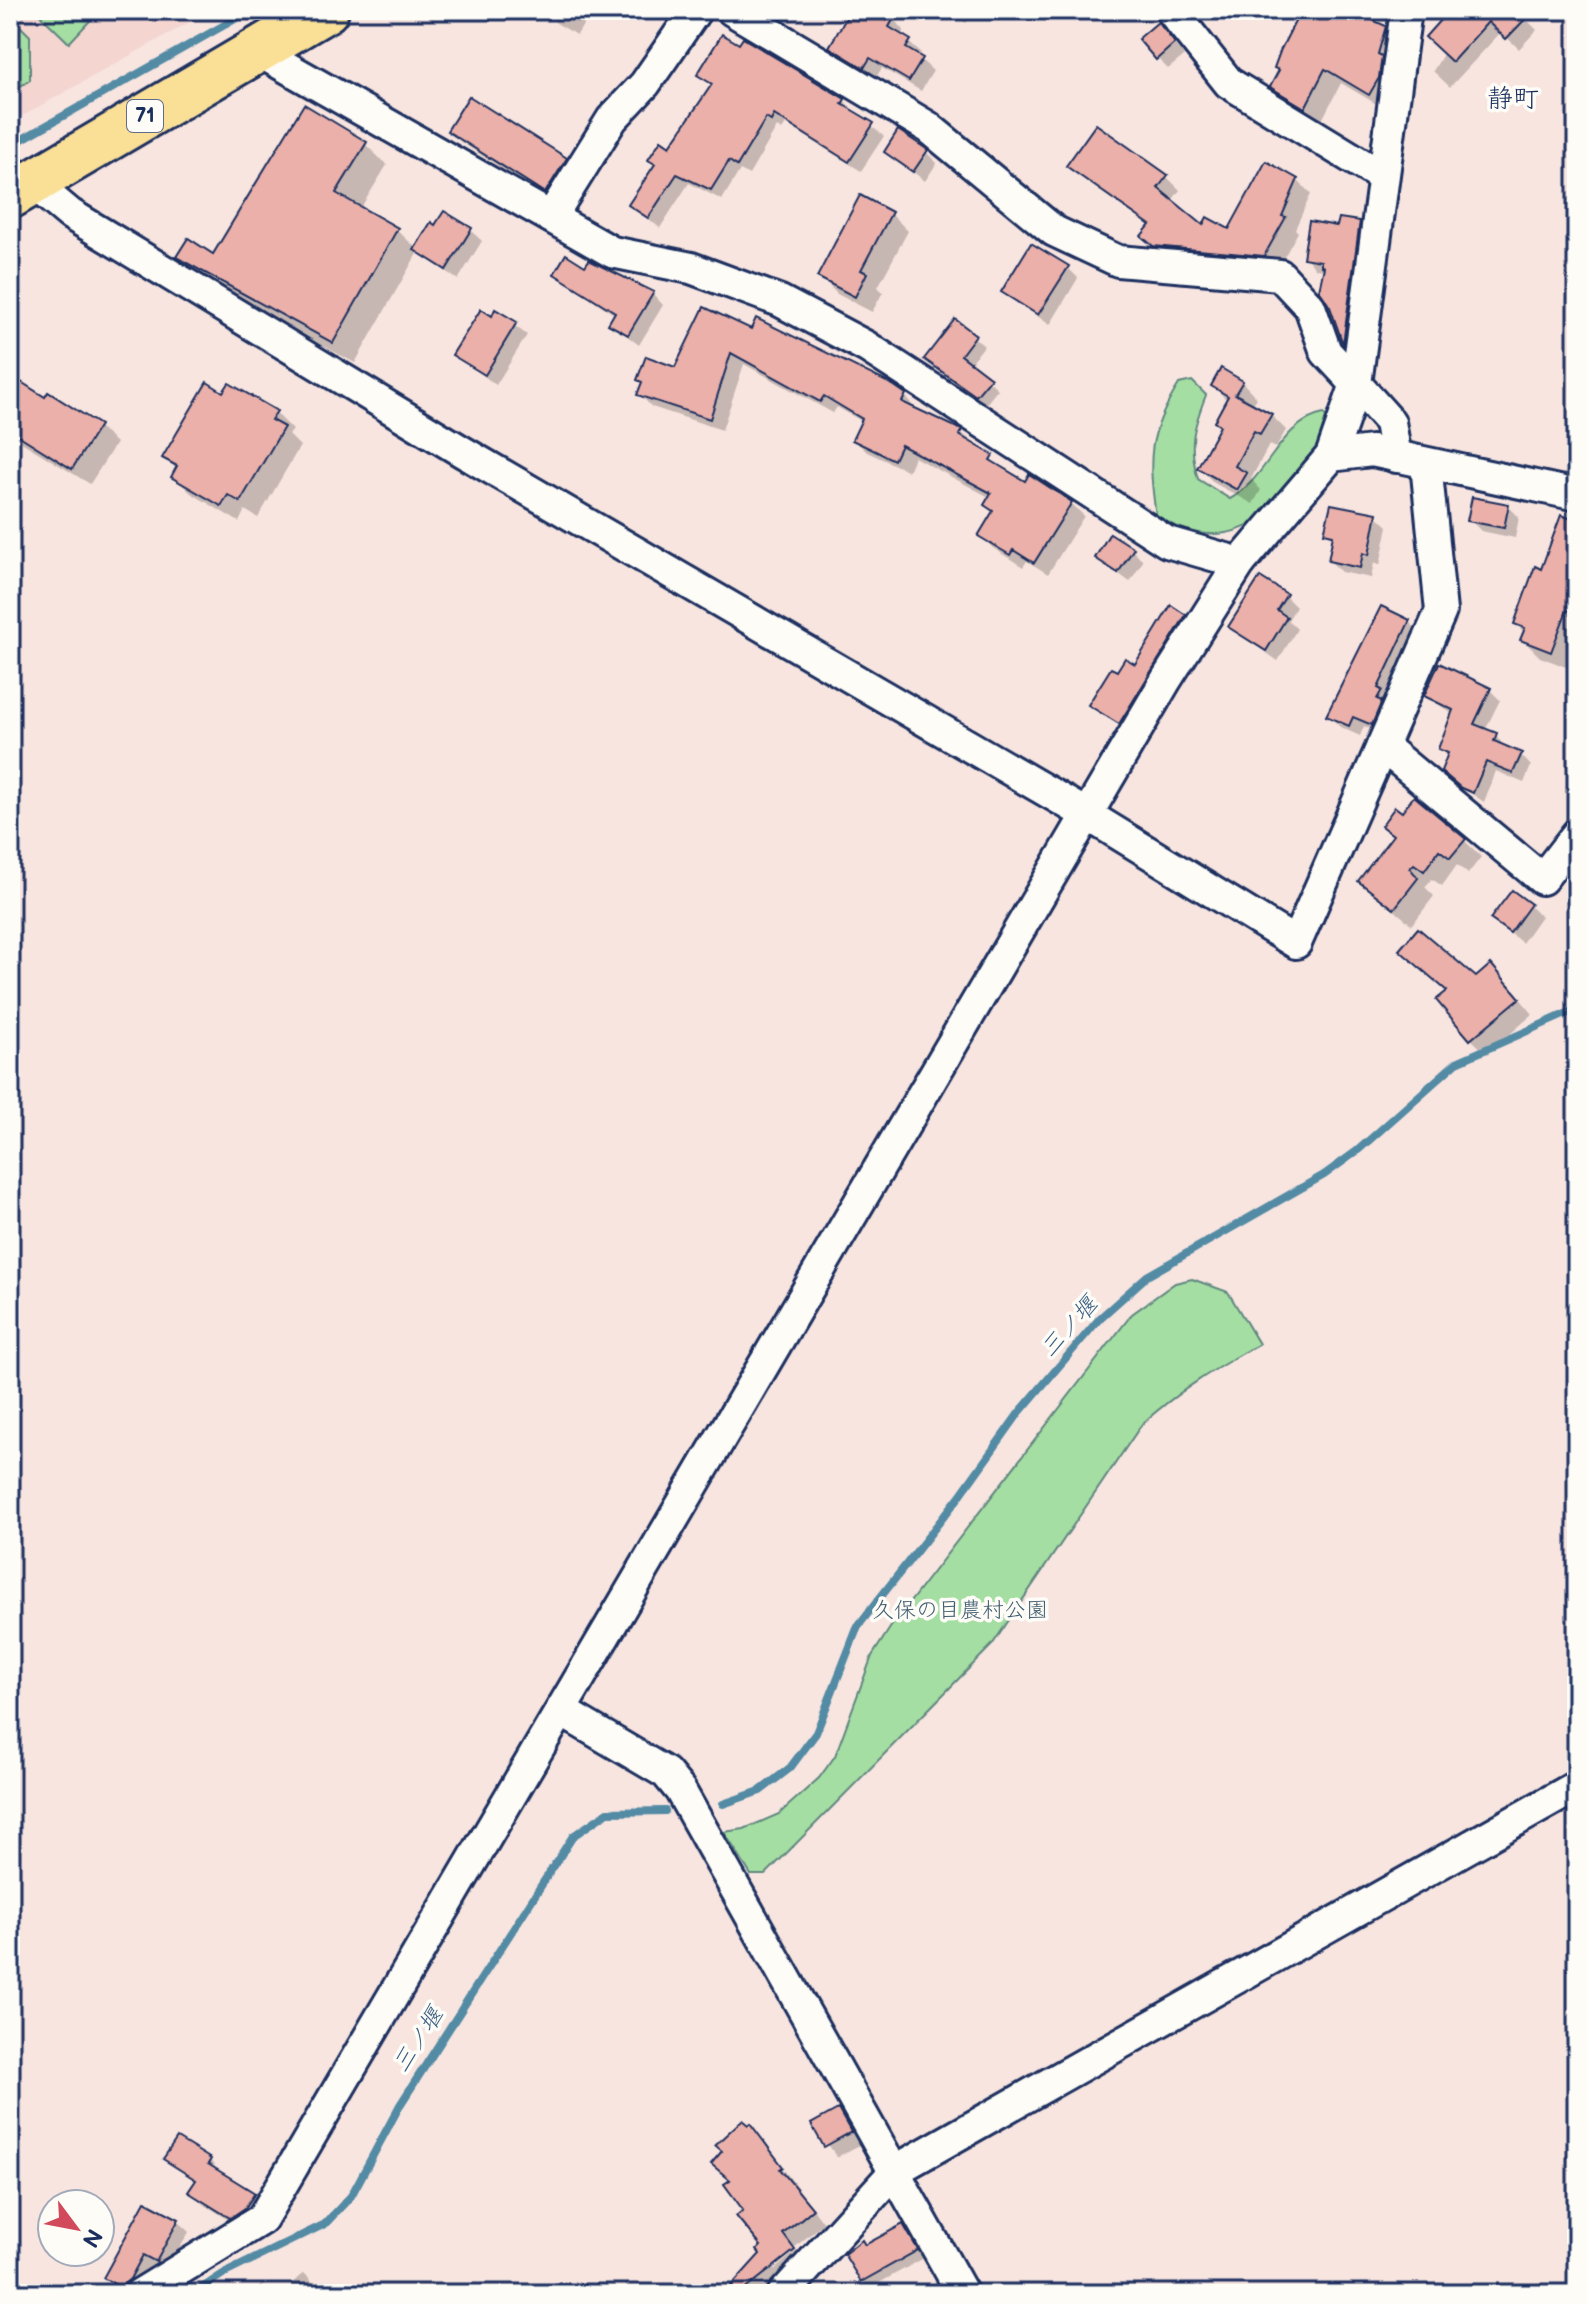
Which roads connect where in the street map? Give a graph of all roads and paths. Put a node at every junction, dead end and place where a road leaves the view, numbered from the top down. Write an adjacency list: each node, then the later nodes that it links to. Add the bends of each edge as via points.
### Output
1 (326, 10): 6 (main road, 71)
2 (696, 10): 9 (street, via 645,84 612,119)
3 (732, 10): 10 (street, via 928,127 1054,231 1118,261 1280,275 1310,307 1326,352)
4 (1171, 10): 7 (street, via 1229,83)
5 (1406, 10): 7 (street)
6 (258, 51): 8 (main road, 71); 9 (street)
7 (1383, 177): 10 (street)
8 (21, 190): 17 (street, via 70,214 463,452)
9 (551, 217): 15 (street, via 612,252 691,268 780,301 867,347 1167,542)
10 (1356, 384): 11 (street); 12 (street, via 1390,422)
11 (1331, 456): 12 (street, via 1372,451); 15 (street)
12 (1396, 457): 13 (street)
13 (1426, 464): 14 (street); 16 (street, via 1441,611)
14 (1577, 495)
15 (1240, 563): 17 (street)
16 (1382, 746): 17 (street, via 1296,943); 18 (street, via 1542,879)
17 (1086, 814): 19 (street)
18 (1577, 834)
19 (563, 1712): 21 (street, via 666,1773 680,1790); 22 (street, via 262,2219)
20 (1577, 1786): 21 (street)
21 (896, 2170): 23 (street); 24 (street)
22 (140, 2294)
23 (783, 2294)
24 (963, 2294)

